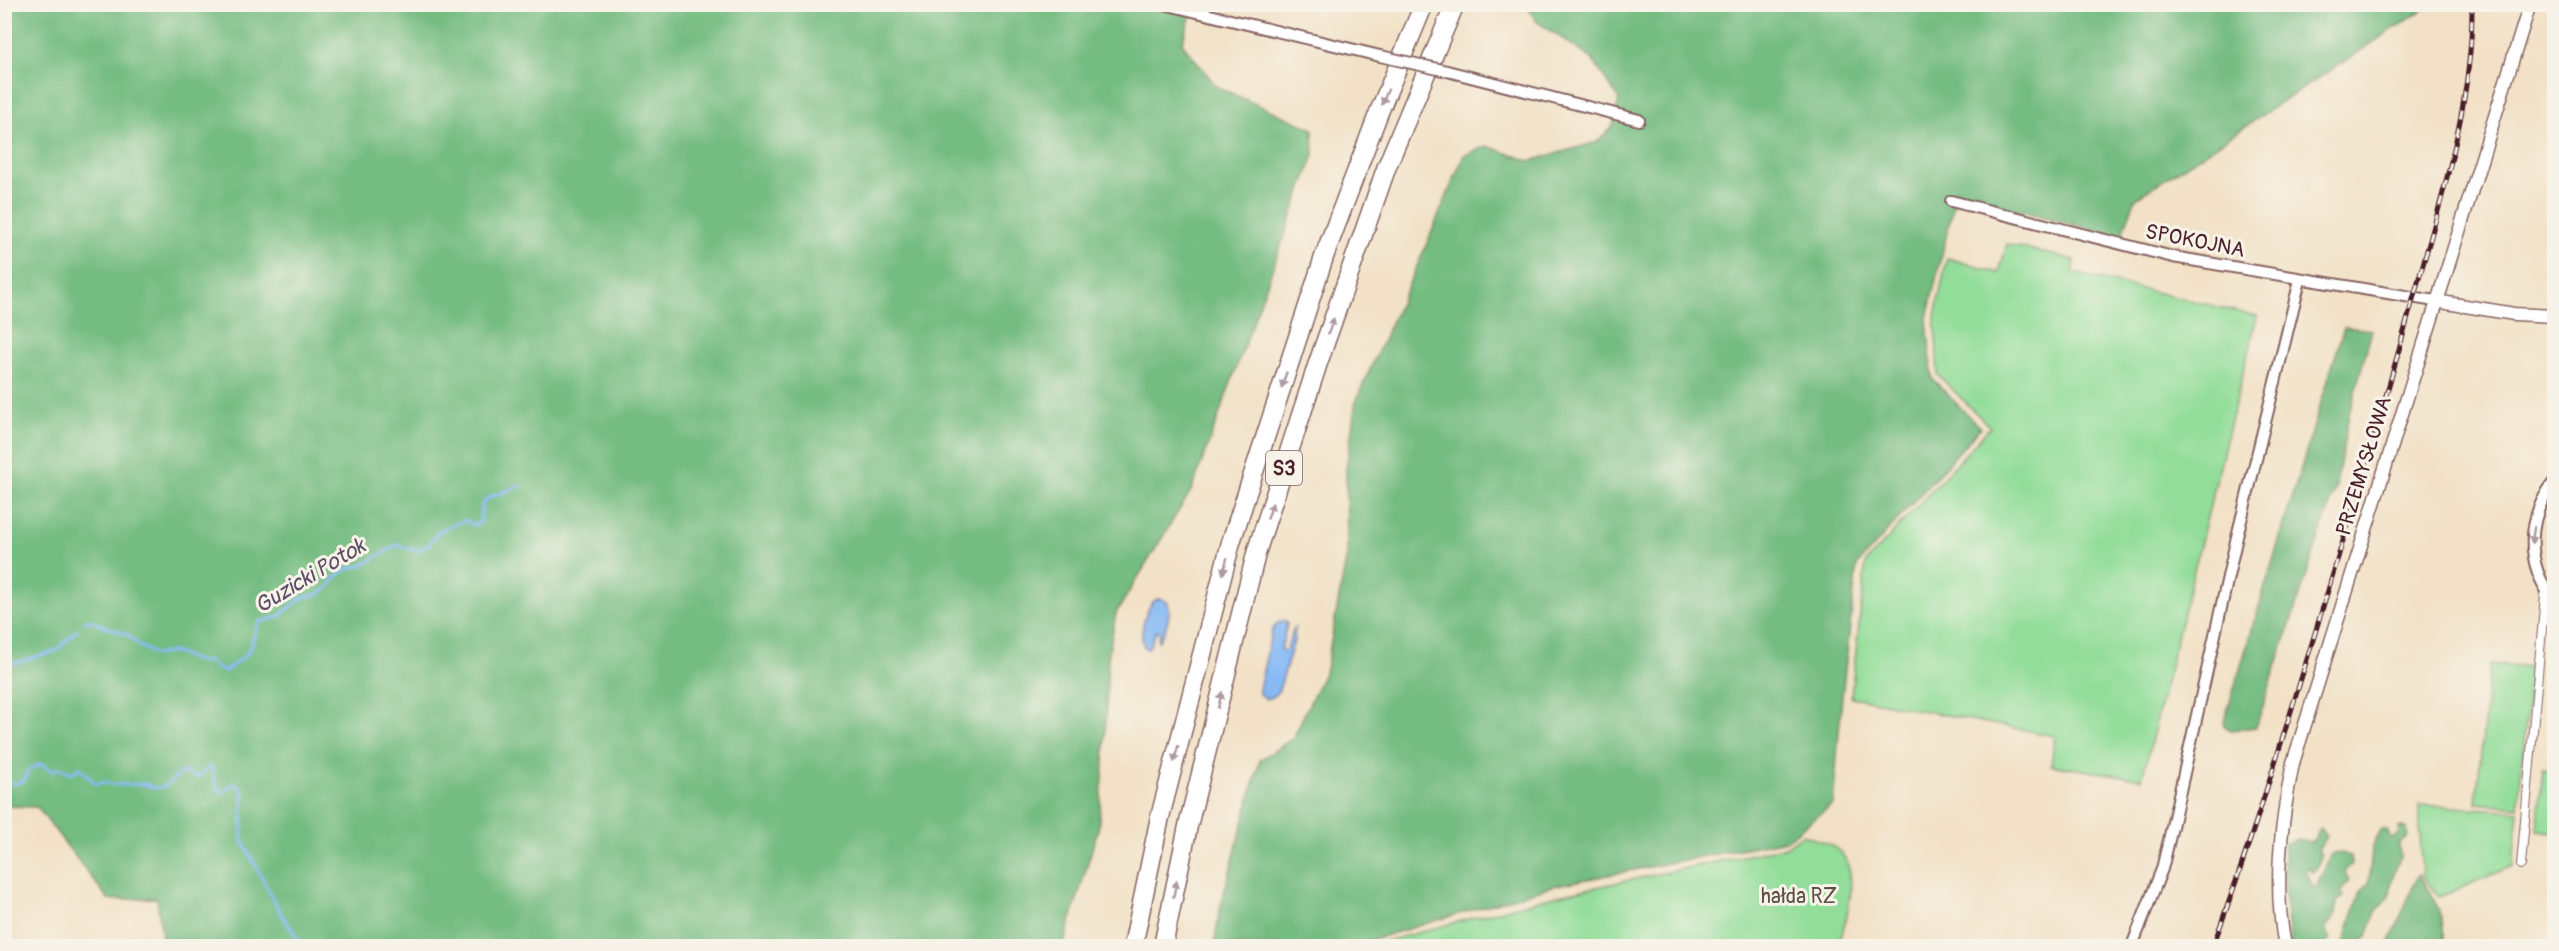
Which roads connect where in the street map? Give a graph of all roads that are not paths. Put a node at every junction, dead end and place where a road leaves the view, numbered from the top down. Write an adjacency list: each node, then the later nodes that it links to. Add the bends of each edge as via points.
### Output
1 (1164, 4): 5 (street, bridge)
2 (1424, 4): 13 (highway, S3, one-way to 13, via 1325,254 1231,542 1160,818)
3 (1455, 4): 14 (highway, S3, one-way to 3, via 1188,826 1257,550 1388,166)
4 (2529, 4): 8 (street, PRZEMYSŁOWA)
5 (1639, 120)
6 (1951, 201): 7 (street, SPOKOJNA, via 2133,248)
7 (2300, 280): 8 (street, SPOKOJNA); 15 (street, via 2162,869)
8 (2435, 301): 9 (street, via 2514,314); 16 (street, PRZEMYSŁOWA, via 2293,763 2280,849)
9 (2554, 316)
10 (2554, 482): 11 (street, one-way to 11, via 2540,503 2531,538 2539,578)
11 (2551, 597): 12 (street, via 2545,595)
12 (2521, 865)
13 (1133, 946)
14 (1163, 946)
15 (2132, 946)
16 (2285, 946)

